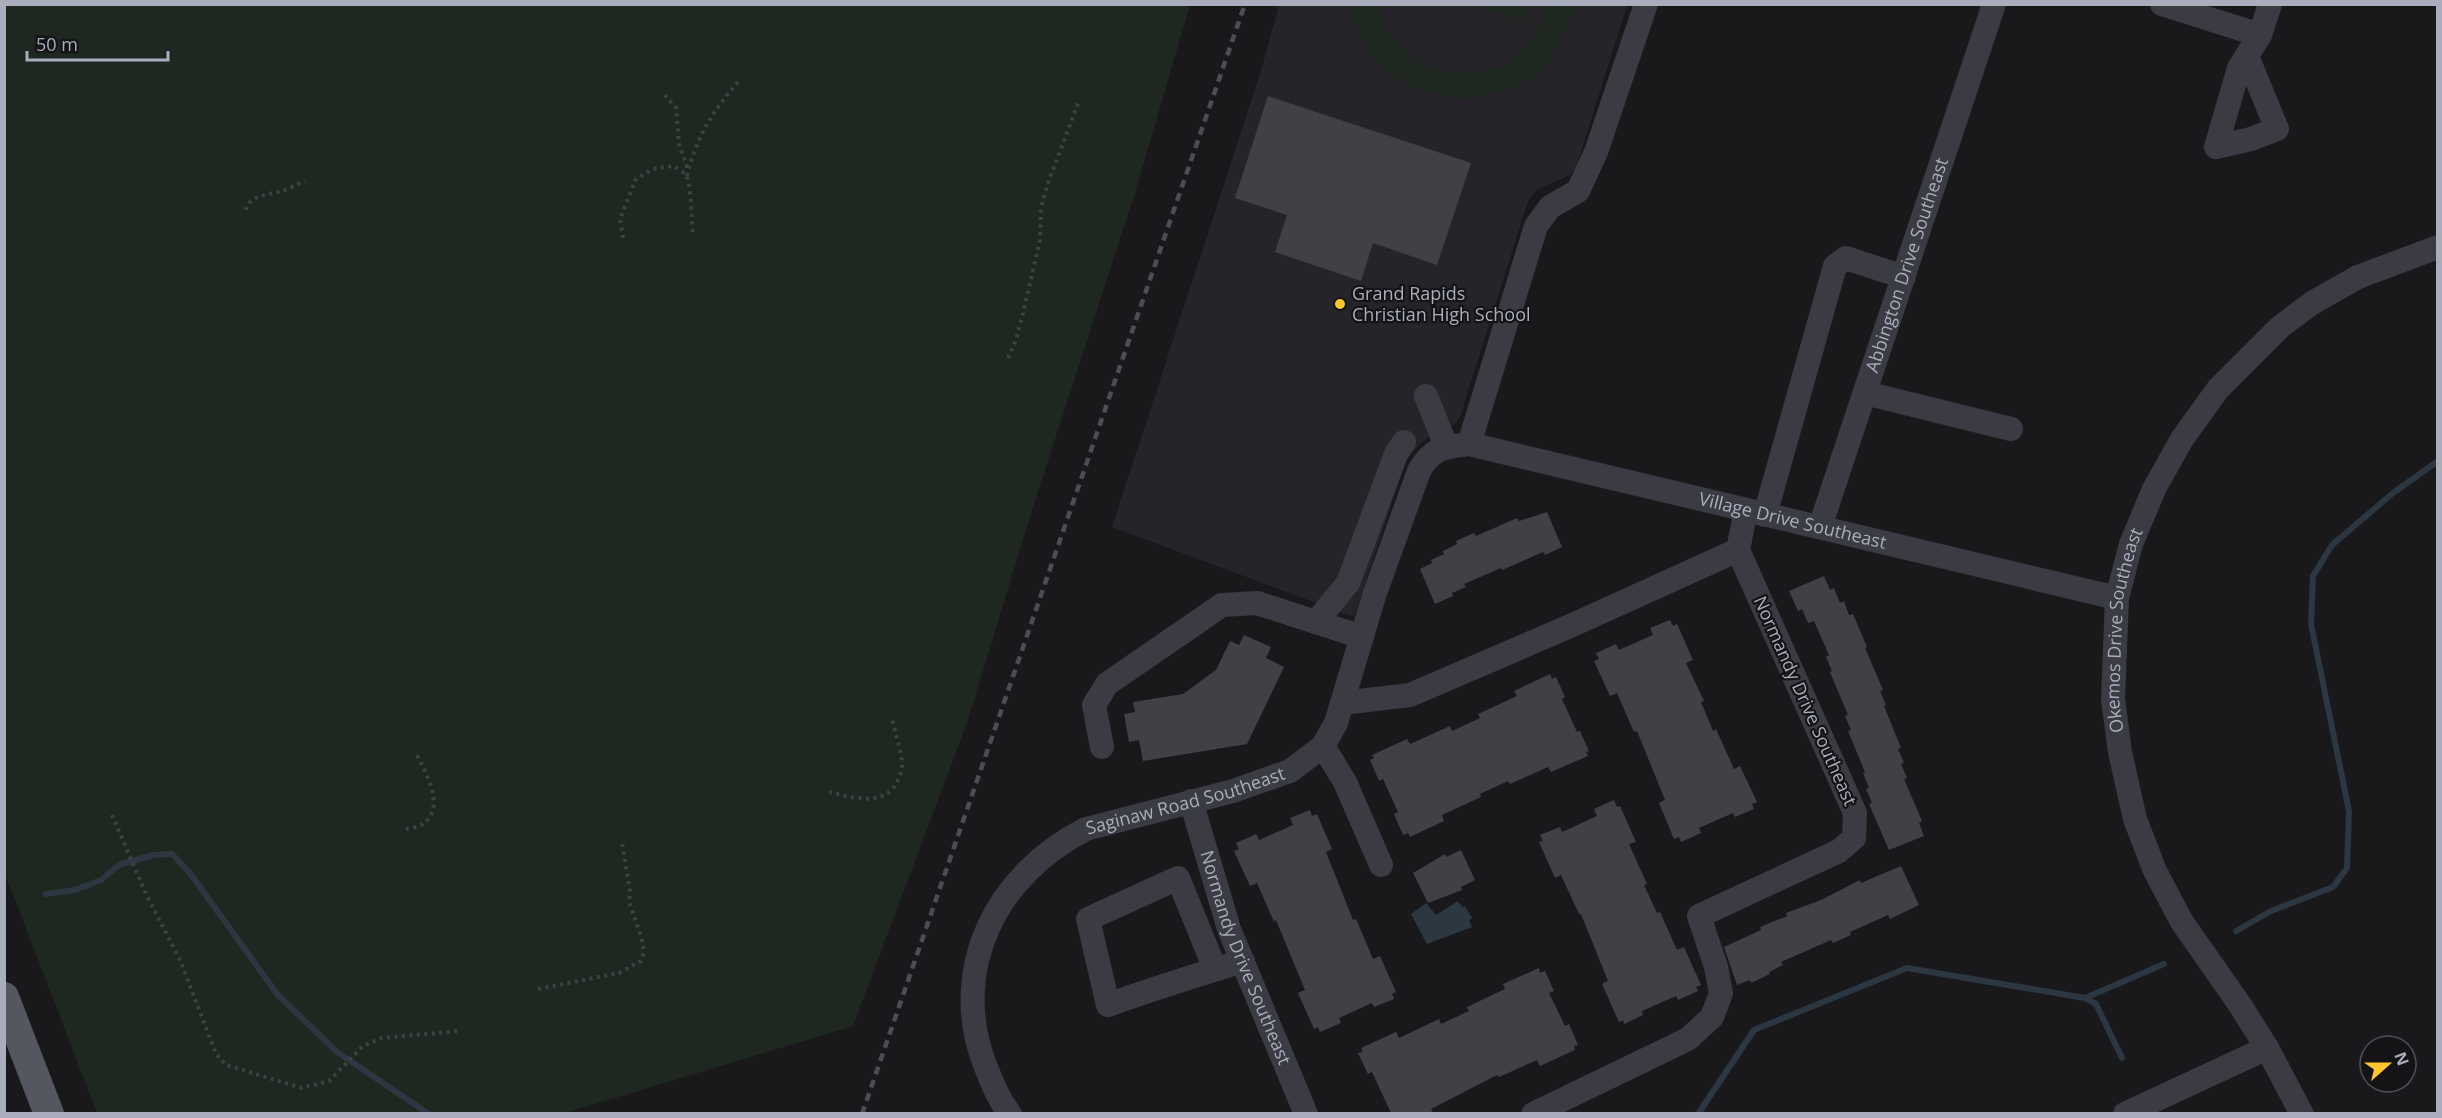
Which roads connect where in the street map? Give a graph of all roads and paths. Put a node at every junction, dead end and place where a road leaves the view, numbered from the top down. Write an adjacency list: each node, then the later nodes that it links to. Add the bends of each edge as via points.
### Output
1 (1646, 4): 23 (street, via 1596,152 1578,191 1550,207 1536,226)
2 (1994, 4): 17 (street, Abbington Drive Southeast)
3 (2162, 4): 5 (street)
4 (2270, 4): 5 (street)
5 (2260, 34): 6 (street)
6 (2247, 56)
7 (739, 81): 10 (path, via 710,117 697,141)
8 (665, 95): 10 (path, via 676,108 679,144)
9 (1079, 101): 18 (path, via 1041,208 1040,240 1016,340)
10 (689, 171): 11 (path)
11 (687, 180): 14 (path); 15 (path, via 686,174 674,166 653,169 636,179 620,219)
12 (305, 181): 13 (path, via 283,191 259,195 247,204)
13 (246, 210)
14 (693, 233)
15 (623, 238)
16 (2438, 247): 27 (street, Okemos Drive Southeast, via 2358,277 2312,303 2280,327 2218,389 2182,439 2154,489 2131,544)
17 (1904, 277): 19 (street, Abbington Drive Southeast); 24 (street, via 1846,258 1835,266)
18 (1008, 358)
19 (1865, 393): 21 (street); 25 (street, Abbington Drive Southeast)
20 (1426, 396): 23 (street)
21 (2011, 429)
22 (1404, 442): 28 (street, via 1396,454 1348,583)
23 (1457, 445): 24 (street, Village Drive Southeast); 29 (street, Saginaw Road Southeast, via 1428,455 1419,471)
24 (1755, 513): 25 (street, Village Drive Southeast); 26 (street)
25 (1820, 527): 27 (street, Village Drive Southeast)
26 (1738, 550): 30 (street, via 1410,695); 50 (street, Normandy Drive Southeast, via 1855,813 1854,838 1839,851 1699,916 1721,993 1712,1017 1688,1039)
27 (2117, 597): 46 (street, Okemos Drive Southeast, via 2114,699 2120,752 2135,819 2155,871 2182,922)
28 (1316, 622): 29 (street); 33 (street, via 1257,603 1222,605 1107,684 1094,705)
29 (1362, 637): 30 (street, Saginaw Road Southeast)
30 (1342, 703): 32 (street, Saginaw Road Southeast)
31 (892, 718): 35 (path, via 902,764 893,790 868,799)
32 (1323, 746): 36 (street, Saginaw Road Southeast, via 1290,771); 40 (street, via 1345,782)
33 (1102, 747)
34 (416, 752): 38 (path, via 434,798 434,810 424,824)
35 (829, 792)
36 (1191, 801): 41 (street, Normandy Drive Southeast); 48 (street, Saginaw Road Southeast, via 1086,829 1067,839 1023,875 993,916 975,965 973,1020 977,1044 995,1091)
37 (112, 815): 45 (path, via 181,962 216,1054 226,1065 302,1088 329,1081 363,1046 382,1038)
38 (406, 829)
39 (622, 842): 43 (path, via 629,902 644,952 641,961 619,973)
40 (1380, 865)
41 (1243, 961): 42 (street); 49 (street, Normandy Drive Southeast)
42 (1215, 969): 42 (street, via 1108,1005 1088,918 1178,878)
43 (538, 989)
44 (4, 997): 47 (main road)
45 (458, 1032)
46 (2267, 1048): 51 (street); 52 (street, Okemos Drive Southeast)
47 (49, 1113)
48 (1010, 1113)
49 (1306, 1113)
50 (1533, 1113)
51 (2125, 1113)
52 (2302, 1113)

